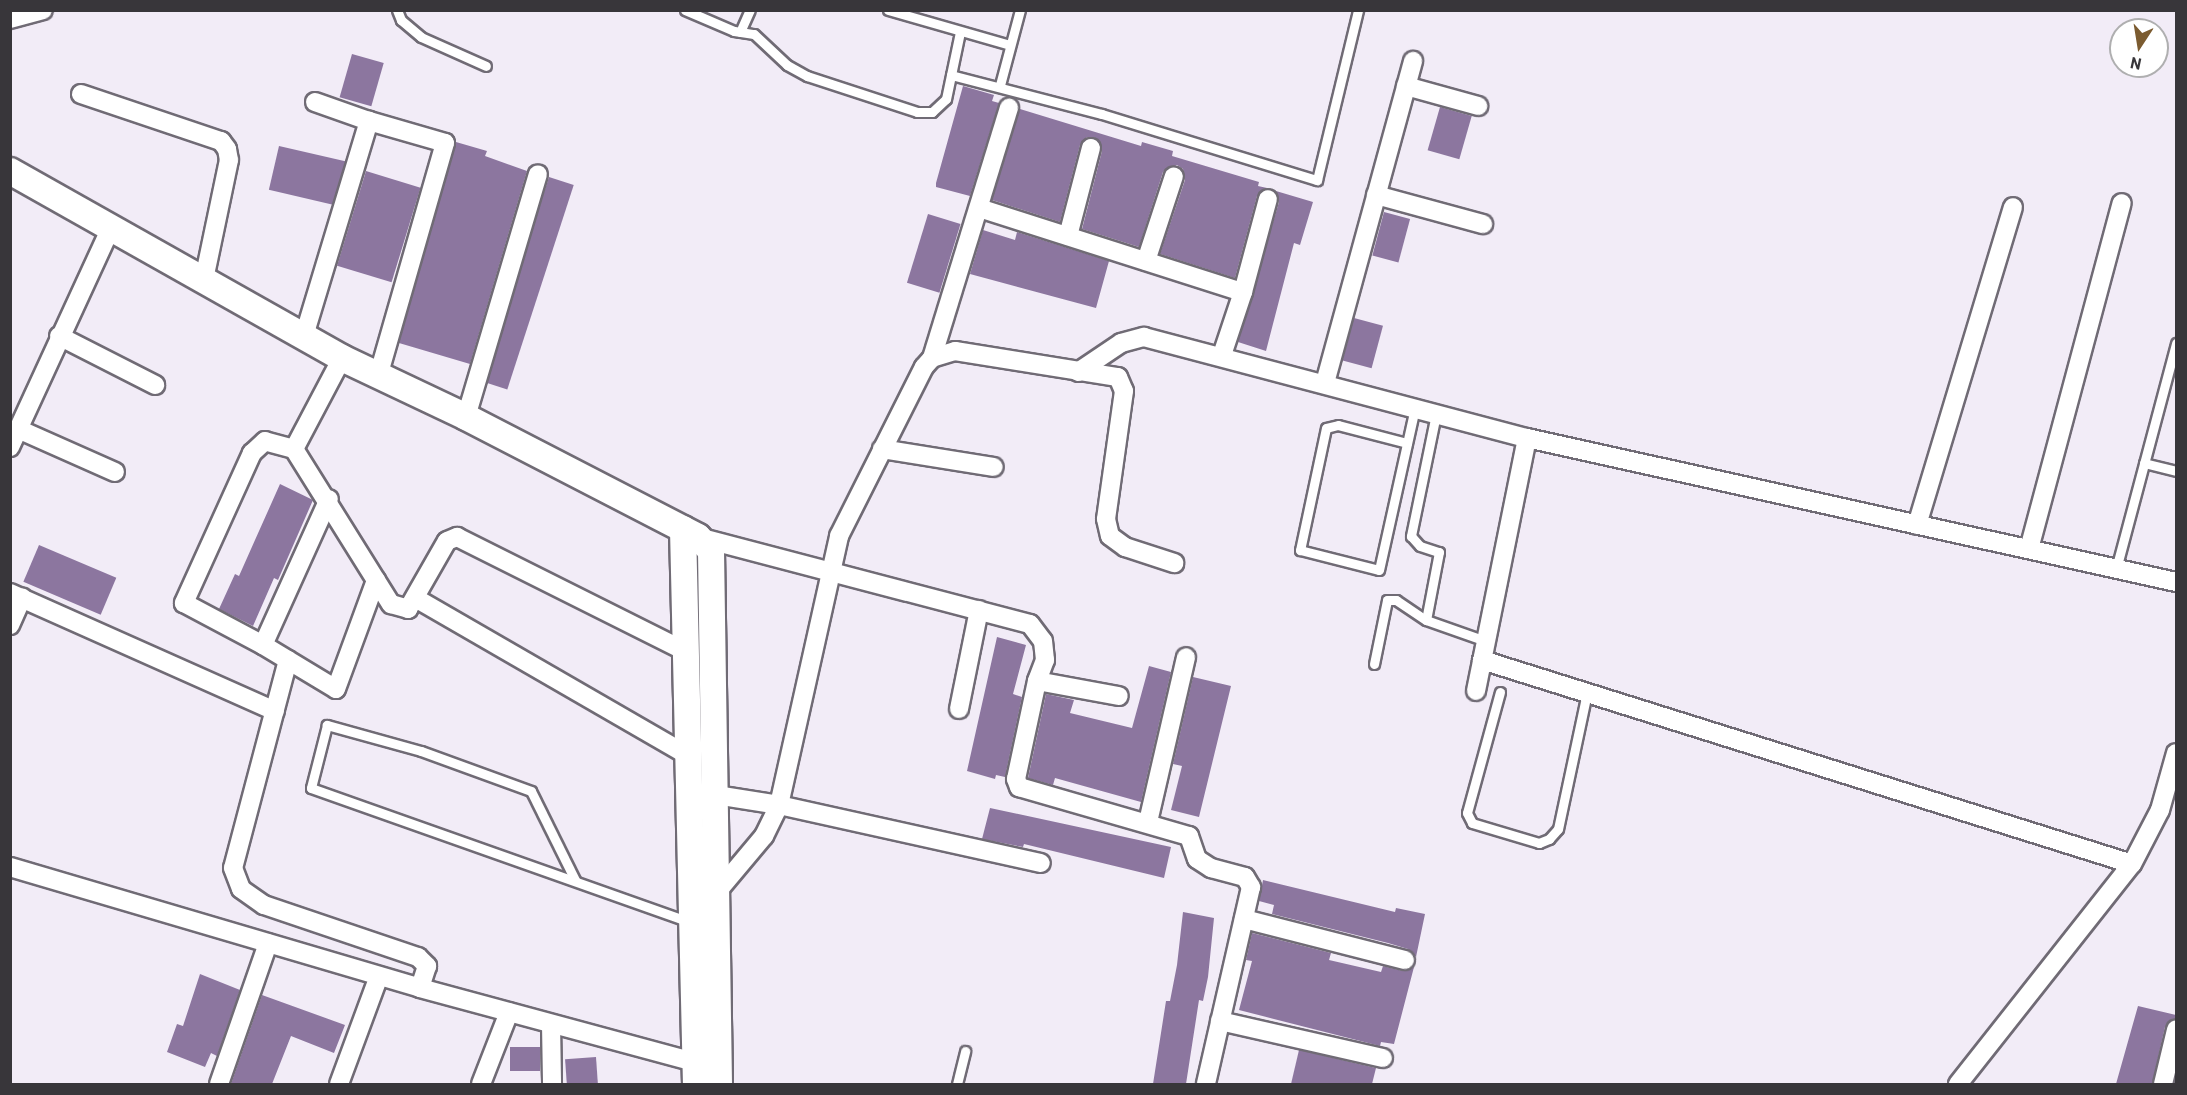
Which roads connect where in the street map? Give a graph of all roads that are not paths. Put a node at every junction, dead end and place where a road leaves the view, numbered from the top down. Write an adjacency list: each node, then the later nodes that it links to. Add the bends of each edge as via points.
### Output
1 (43, 10): 8 (street)
2 (397, 10): 13 (lane, via 401,20 421,37)
3 (685, 10): 9 (lane)
4 (750, 10): 9 (lane)
5 (888, 10): 10 (lane)
6 (1020, 10): 11 (lane)
7 (1358, 10): 15 (lane, via 1317,180)
8 (10, 19)
9 (740, 32): 14 (lane, via 754,34 788,65 807,76 917,111 941,108)
10 (960, 32): 11 (lane); 14 (lane)
11 (1010, 45): 15 (lane)
12 (1413, 61): 16 (street)
13 (486, 66)
14 (951, 75): 15 (lane)
15 (1000, 85)
16 (1406, 86): 19 (street); 26 (street)
17 (81, 94): 35 (street, via 221,141 227,149 229,160)
18 (315, 102): 21 (street)
19 (1478, 106)
20 (1009, 108): 30 (street)
21 (369, 121): 38 (street); 44 (street, via 445,143)
22 (1091, 148): 33 (street)
23 (10, 171): 32 (street)
24 (538, 174): 51 (street)
25 (1174, 176): 34 (street)
26 (1376, 195): 31 (street); 45 (street)
27 (1268, 199): 36 (street)
28 (2122, 203): 65 (street)
29 (2013, 207): 63 (street)
30 (979, 208): 33 (street); 42 (street)
31 (1483, 224)
32 (111, 227): 35 (street); 37 (street)
33 (1068, 236): 34 (street)
34 (1146, 261): 36 (street)
35 (204, 280): 38 (street)
36 (1243, 292): 40 (street)
37 (59, 336): 47 (street); 52 (street)
38 (304, 336): 41 (street)
39 (2176, 343): 46 (lane)
40 (1222, 355): 43 (street, via 1144,337 1120,344); 45 (street)
41 (342, 358): 44 (street); 57 (street)
42 (932, 358): 43 (street, via 955,351); 56 (street)
43 (1078, 372): 66 (street, via 1118,376 1124,391 1106,519 1110,536 1125,547)
44 (378, 376): 51 (street)
45 (1325, 383): 49 (street)
46 (2166, 383): 48 (lane); 58 (lane)
47 (155, 386)
48 (2176, 386)
49 (1415, 408): 50 (street); 54 (lane)
50 (1436, 414): 53 (street); 74 (lane, via 1411,536 1420,546 1439,552)
51 (466, 417): 64 (street)
52 (18, 429): 55 (street); 61 (street)
53 (1527, 438): 63 (street); 76 (street)
54 (1407, 443): 54 (lane, via 1379,570 1300,550 1326,428 1338,425)
55 (10, 447)
56 (882, 448): 59 (street); 68 (street, via 839,536)
57 (294, 449): 62 (street); 77 (street, via 265,441 252,453 184,603)
58 (2144, 463): 60 (lane); 67 (lane)
59 (994, 467)
60 (2176, 471)
61 (115, 472)
62 (329, 499): 69 (street); 77 (street)
63 (1917, 525): 65 (street)
64 (691, 533): 68 (street); 78 (street); 92 (street, via 711,551)
65 (2029, 549): 67 (street)
66 (1174, 564)
67 (2116, 568): 70 (street)
68 (830, 573): 73 (street); 93 (street)
69 (376, 580): 72 (street, via 398,609 408,609); 80 (street, via 336,689)
70 (2176, 582)
71 (16, 595): 75 (street); 89 (street)
72 (417, 599): 78 (street, via 447,541 457,537); 91 (street)
73 (978, 610): 83 (street, via 1030,624 1043,641 1045,660); 88 (street)
74 (1425, 620): 76 (lane); 82 (lane, via 1396,600 1387,600)
75 (10, 625)
76 (1486, 641): 81 (street)
77 (263, 645): 80 (street)
78 (687, 652): 91 (street)
79 (1186, 657): 94 (street)
80 (288, 660): 89 (street)
81 (1482, 660): 84 (street); 86 (street)
82 (1374, 664)
83 (1037, 681): 87 (street); 94 (street, via 1016,779 1019,788)
84 (1476, 692)
85 (1500, 692): 86 (lane, via 1467,813 1472,823 1539,843 1558,829)
86 (1587, 693): 96 (street)
87 (1119, 696)
88 (959, 709)
89 (275, 711): 105 (street, via 233,868 241,889 264,905 418,957 427,966)
90 (2176, 753): 96 (street, via 2160,810)
91 (689, 756): 101 (street)
92 (716, 795): 93 (street); 99 (street)
93 (779, 805): 95 (street); 99 (street, via 765,836)
94 (1148, 822): 100 (street, via 1189,836 1197,859 1211,868 1245,877 1251,886)
95 (1041, 863)
96 (2132, 864): 119 (street)
97 (10, 867): 102 (street)
98 (575, 880): 98 (lane, via 531,791 421,751 327,725 311,788); 101 (lane)
99 (717, 892): 112 (street)
100 (1244, 919): 103 (street); 107 (street)
101 (690, 922): 112 (street)
102 (268, 943): 104 (street); 113 (street)
103 (1405, 960)
104 (380, 976): 105 (street); 114 (street)
105 (420, 988): 106 (street)
106 (509, 1012): 108 (street); 115 (street)
107 (1220, 1021): 111 (street); 118 (street)
108 (551, 1024): 112 (street); 116 (street)
109 (2176, 1030): 120 (street)
110 (965, 1051): 117 (lane)
111 (1383, 1058)
112 (708, 1075)
113 (219, 1084)
114 (339, 1084)
115 (481, 1084)
116 (552, 1084)
117 (957, 1084)
118 (1206, 1084)
119 (1958, 1084)
120 (2163, 1084)

